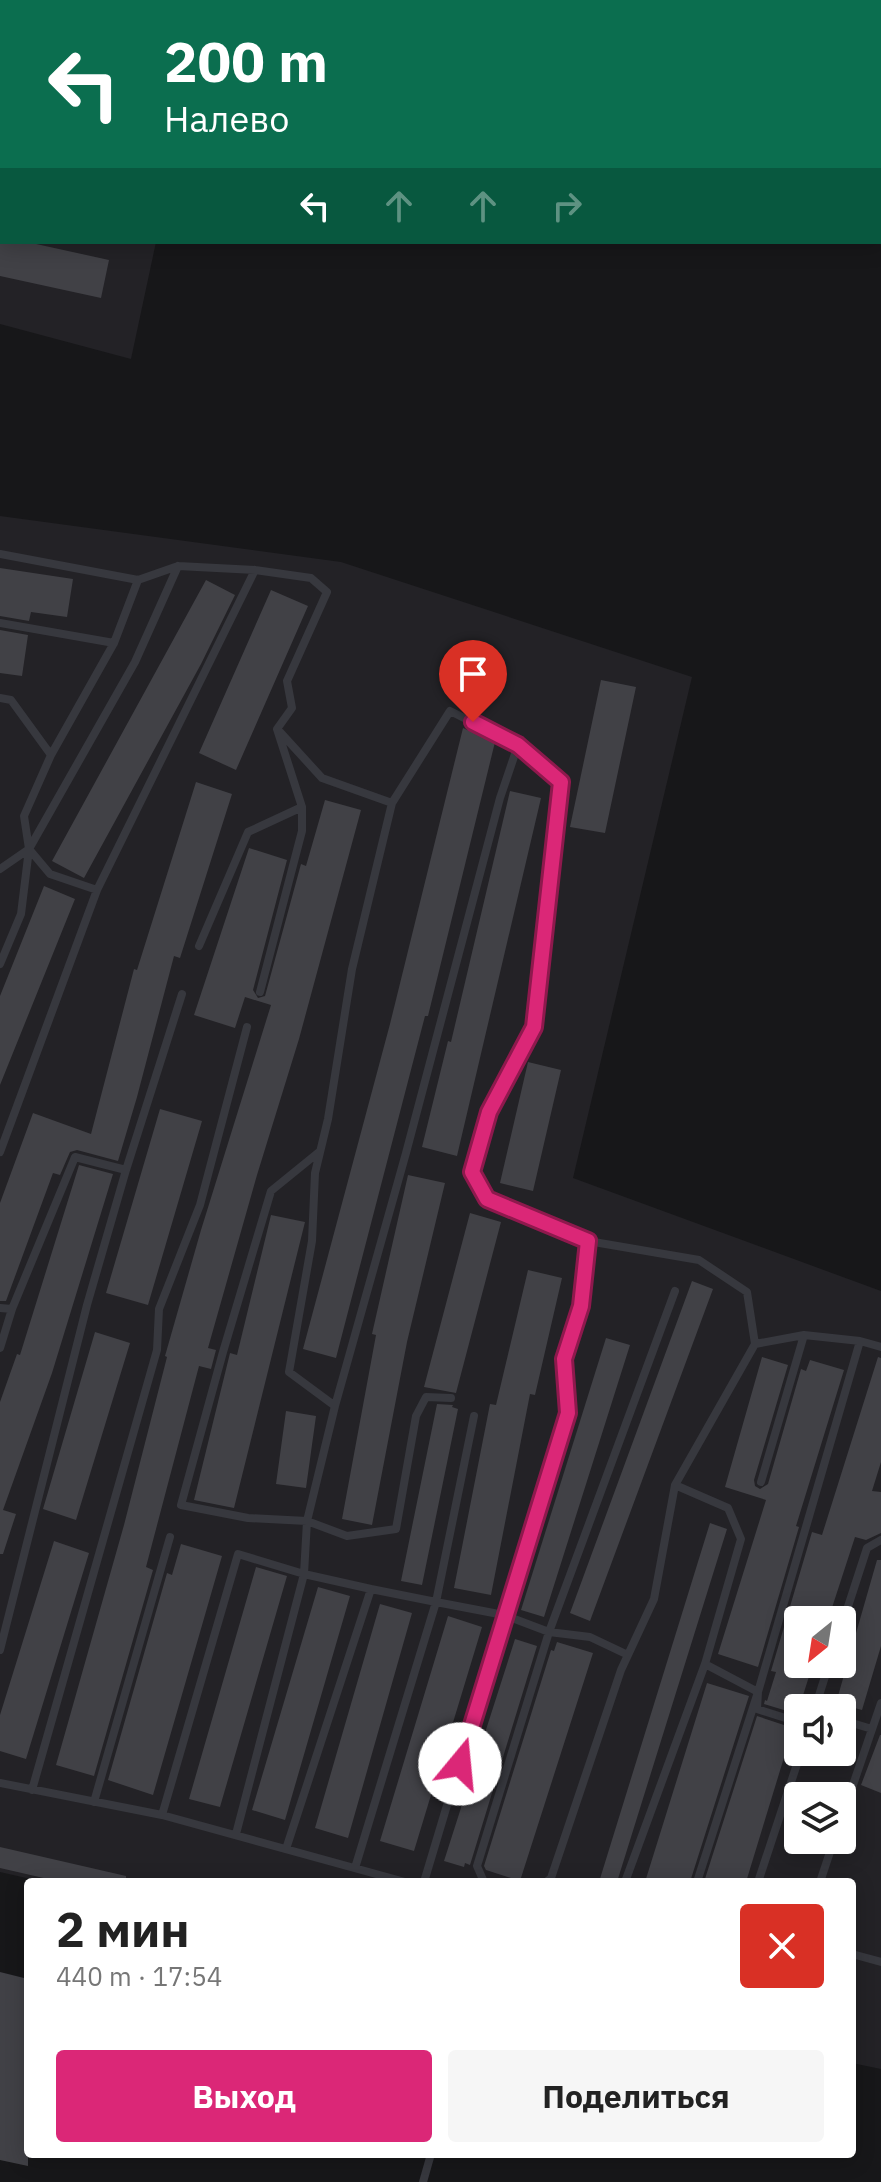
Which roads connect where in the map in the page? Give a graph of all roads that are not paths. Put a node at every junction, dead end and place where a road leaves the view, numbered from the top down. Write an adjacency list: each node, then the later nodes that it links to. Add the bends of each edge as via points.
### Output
1 (0, 554): 4 (lane)
2 (178, 566): 3 (lane); 4 (lane); 13 (lane, via 135,662)
3 (255, 570): 8 (lane, via 311,578 327,592 287,681 292,708); 15 (lane)
4 (138, 580): 6 (lane)
5 (0, 623): 6 (lane)
6 (114, 643): 10 (lane)
7 (0, 698): 10 (lane, via 11,700)
8 (277, 729): 11 (lane, via 322,778); 12 (lane)
9 (518, 745): 11 (lane, via 450,711); 25 (lane, via 561,782 560,797 534,1027 489,1112 472,1172 487,1199); 35 (lane)
10 (51, 755): 13 (lane, via 24,816)
11 (392, 803): 23 (lane, via 352,969)
12 (302, 807): 16 (lane, via 248,832); 18 (lane, via 302,831)
13 (29, 849): 14 (lane); 15 (lane, via 50,874); 17 (lane, via 21,914)
14 (0, 869)
15 (97, 890): 21 (lane)
16 (199, 946)
17 (0, 964)
18 (260, 992)
19 (182, 994): 24 (lane)
20 (247, 1027): 59 (lane, via 200,1205 159,1309 157,1350)
21 (4, 1128): 22 (lane)
22 (0, 1152)
23 (320, 1152): 35 (lane, via 312,1241 289,1372); 39 (lane, via 271,1191 181,1505 248,1518)
24 (126, 1170): 28 (lane, via 75,1157); 48 (lane)
25 (588, 1241): 31 (lane, via 699,1260 747,1292); 46 (lane, via 581,1306 564,1359 568,1413)
26 (675, 1291): 47 (lane)
27 (0, 1308): 28 (lane)
28 (12, 1309): 33 (lane)
29 (804, 1335): 30 (lane); 31 (lane); 37 (lane)
30 (860, 1341): 32 (lane); 51 (lane)
31 (755, 1344): 38 (lane)
32 (881, 1347)
33 (0, 1348)
34 (451, 1398): 39 (lane, via 426,1397 416,1416 396,1529 347,1536)
35 (335, 1406): 39 (lane)
36 (474, 1416): 44 (lane)
37 (761, 1482)
38 (675, 1485): 49 (lane, via 654,1599); 50 (lane, via 728,1508 741,1539)
39 (307, 1521): 42 (lane)
40 (170, 1537): 60 (lane)
41 (881, 1540): 45 (lane, via 867,1548)
42 (304, 1574): 43 (lane); 61 (lane, via 238,1554); 62 (lane)
43 (371, 1589): 44 (lane); 63 (lane)
44 (436, 1602): 46 (lane); 65 (lane)
45 (848, 1606)
46 (504, 1615): 47 (lane); 67 (lane)
47 (549, 1632): 49 (lane, via 590,1637); 68 (lane, via 477,1866)
48 (0, 1650)
49 (628, 1655): 69 (lane)
50 (705, 1664): 51 (lane); 70 (lane)
51 (758, 1692): 53 (lane, via 757,1709); 71 (lane)
52 (881, 1703): 55 (lane)
53 (784, 1718)
54 (856, 1724): 55 (lane)
55 (872, 1729): 57 (lane)
56 (796, 1766): 72 (lane)
57 (854, 1782)
58 (0, 1783): 59 (lane)
59 (32, 1790): 60 (lane)
60 (94, 1802): 61 (lane)
61 (162, 1815): 62 (lane)
62 (236, 1834): 63 (lane)
63 (286, 1849): 65 (lane)
64 (829, 1854): 73 (lane)
65 (355, 1868): 66 (lane)
66 (391, 1878)
67 (425, 1878)
68 (482, 1878)
69 (551, 1878)
70 (626, 1878)
71 (698, 1878)
72 (759, 1878)
73 (821, 1878)
74 (856, 1955): 75 (lane)
75 (881, 1962)
76 (430, 2158): 77 (lane)
77 (423, 2182)

